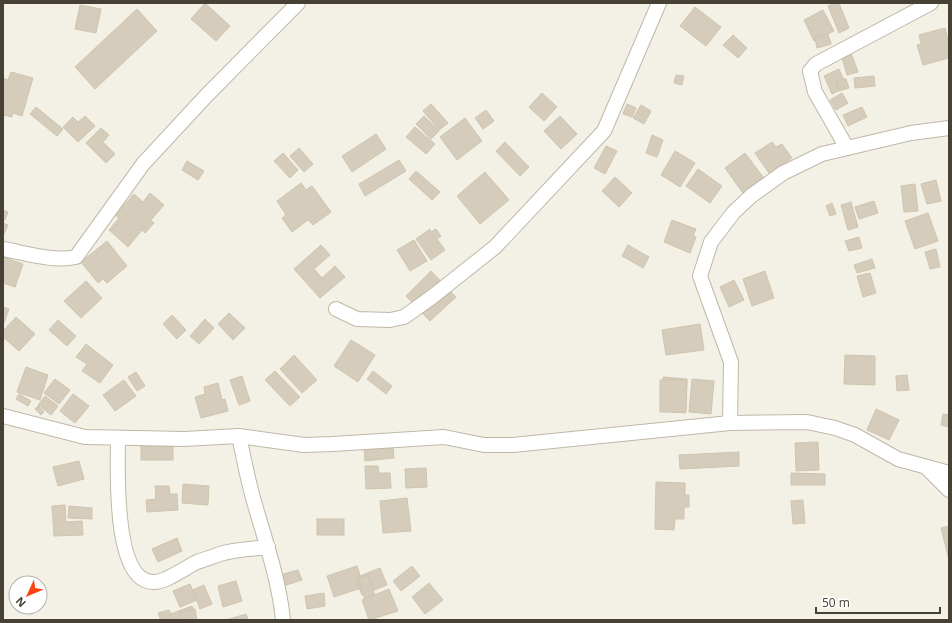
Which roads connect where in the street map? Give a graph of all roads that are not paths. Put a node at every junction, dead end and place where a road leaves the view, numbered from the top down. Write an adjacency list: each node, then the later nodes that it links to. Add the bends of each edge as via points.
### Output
1 (298, 3): 6 (street, via 143,164 76,257 67,259)
2 (659, 3): 7 (street, via 604,131 495,247 432,298 404,317 390,320 357,319)
3 (931, 3): 5 (street, via 816,64 810,72 815,92)
4 (949, 128): 5 (street)
5 (847, 148): 9 (street, via 822,154 783,173 751,196 733,213 711,242 700,276 731,362)
6 (3, 249)
7 (336, 309)
8 (3, 416): 11 (street, via 85,437)
9 (730, 423): 10 (street, via 513,445 484,445 444,437 304,444); 12 (street, via 807,422 835,428 854,435 898,459)
10 (239, 436): 11 (street, via 184,439); 15 (street, via 254,503)
11 (118, 438): 15 (street, via 118,502 123,541 131,566 146,580 162,580 197,562 222,554)
12 (927, 468): 13 (street); 14 (street)
13 (949, 473)
14 (949, 490)
15 (268, 547): 16 (street)
16 (283, 620)

